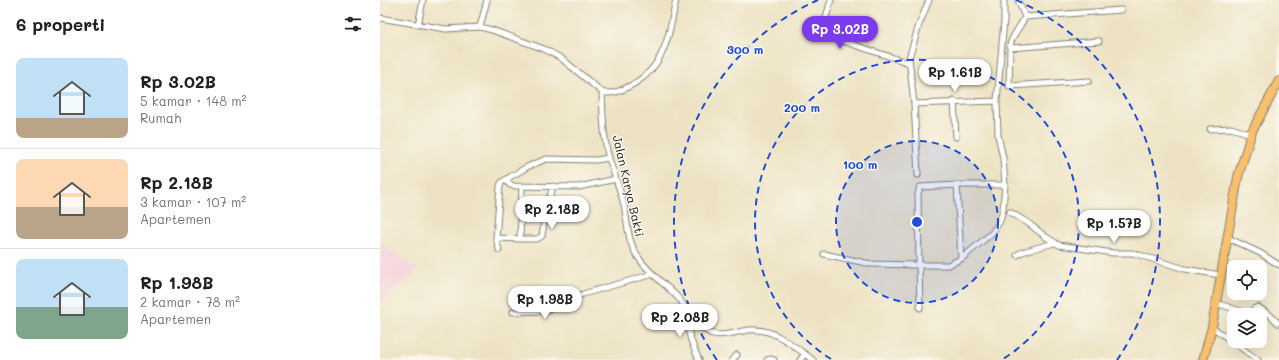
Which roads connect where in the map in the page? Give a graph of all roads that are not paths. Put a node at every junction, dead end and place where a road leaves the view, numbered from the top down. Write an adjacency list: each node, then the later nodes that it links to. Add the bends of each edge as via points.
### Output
1 (423, 0): 11 (street)
2 (487, 0): 12 (street)
3 (676, 0): 18 (street, via 664,47 655,67 628,87 613,93)
4 (831, 0): 15 (street, via 822,31 824,35)
5 (929, 0): 15 (street, via 914,39)
6 (1004, 0): 19 (street)
7 (1018, 0): 9 (street)
8 (1122, 10): 9 (street)
9 (1025, 17): 14 (street, via 1009,44)
10 (380, 18): 11 (street)
11 (418, 25): 12 (street, via 446,29)
12 (480, 27): 18 (street, via 544,49 570,65)
13 (1099, 41): 14 (street)
14 (1010, 48): 17 (street, via 1009,86)
15 (909, 63): 21 (street)
16 (1279, 81): 23 (highway)
17 (1089, 82)
18 (602, 92): 25 (street, Jalan Karya Bakti)
19 (997, 100): 20 (street); 30 (street, via 998,135)
20 (954, 102): 21 (street); 24 (street)
21 (914, 104): 26 (street)
22 (1210, 129): 23 (street, via 1231,128)
23 (1251, 134): 35 (highway, via 1238,176)
24 (956, 137)
25 (609, 158): 27 (street, Jalan Karya Bakti); 28 (street, via 546,159)
26 (918, 174)
27 (616, 179): 32 (street, via 579,187); 44 (street, Jalan Karya Bakti, via 632,247 638,259)
28 (505, 180): 31 (street, via 510,185); 34 (street, via 500,186)
29 (957, 185): 30 (street); 41 (street); 42 (street, via 918,189)
30 (1005, 185): 41 (street, via 1000,221 984,242)
31 (522, 186): 32 (street); 36 (street)
32 (553, 186): 36 (street, via 542,236 537,239)
33 (1010, 212): 37 (street, via 1028,222)
34 (496, 238): 36 (street); 38 (street)
35 (1228, 238): 43 (street); 45 (highway)
36 (520, 239)
37 (1054, 243): 40 (street); 45 (street, via 1113,253 1133,253 1185,269)
38 (499, 250)
39 (824, 254): 42 (street, via 871,264)
40 (1017, 255)
41 (961, 259): 42 (street, via 948,265)
42 (918, 265): 47 (street)
43 (1279, 265)
44 (652, 274): 48 (street, Jalan Karya Bakti); 49 (street, via 583,294 544,311)
45 (1220, 275): 46 (highway)
46 (1216, 303): 50 (street, via 1250,314 1258,308); 51 (highway)
47 (920, 308)
48 (688, 310): 52 (street, Jalan Karya Bakti, via 702,328 713,334 767,331); 54 (street, via 688,335)
49 (513, 312)
50 (1278, 323)
51 (1212, 327): 60 (highway); 61 (street)
52 (805, 354): 58 (street); 59 (street, Jalan Karya Bakti)
53 (737, 355): 55 (street)
54 (699, 360)
55 (732, 360)
56 (767, 360): 57 (street)
57 (774, 360)
58 (800, 360)
59 (813, 360)
60 (1203, 360)
61 (1258, 360)

